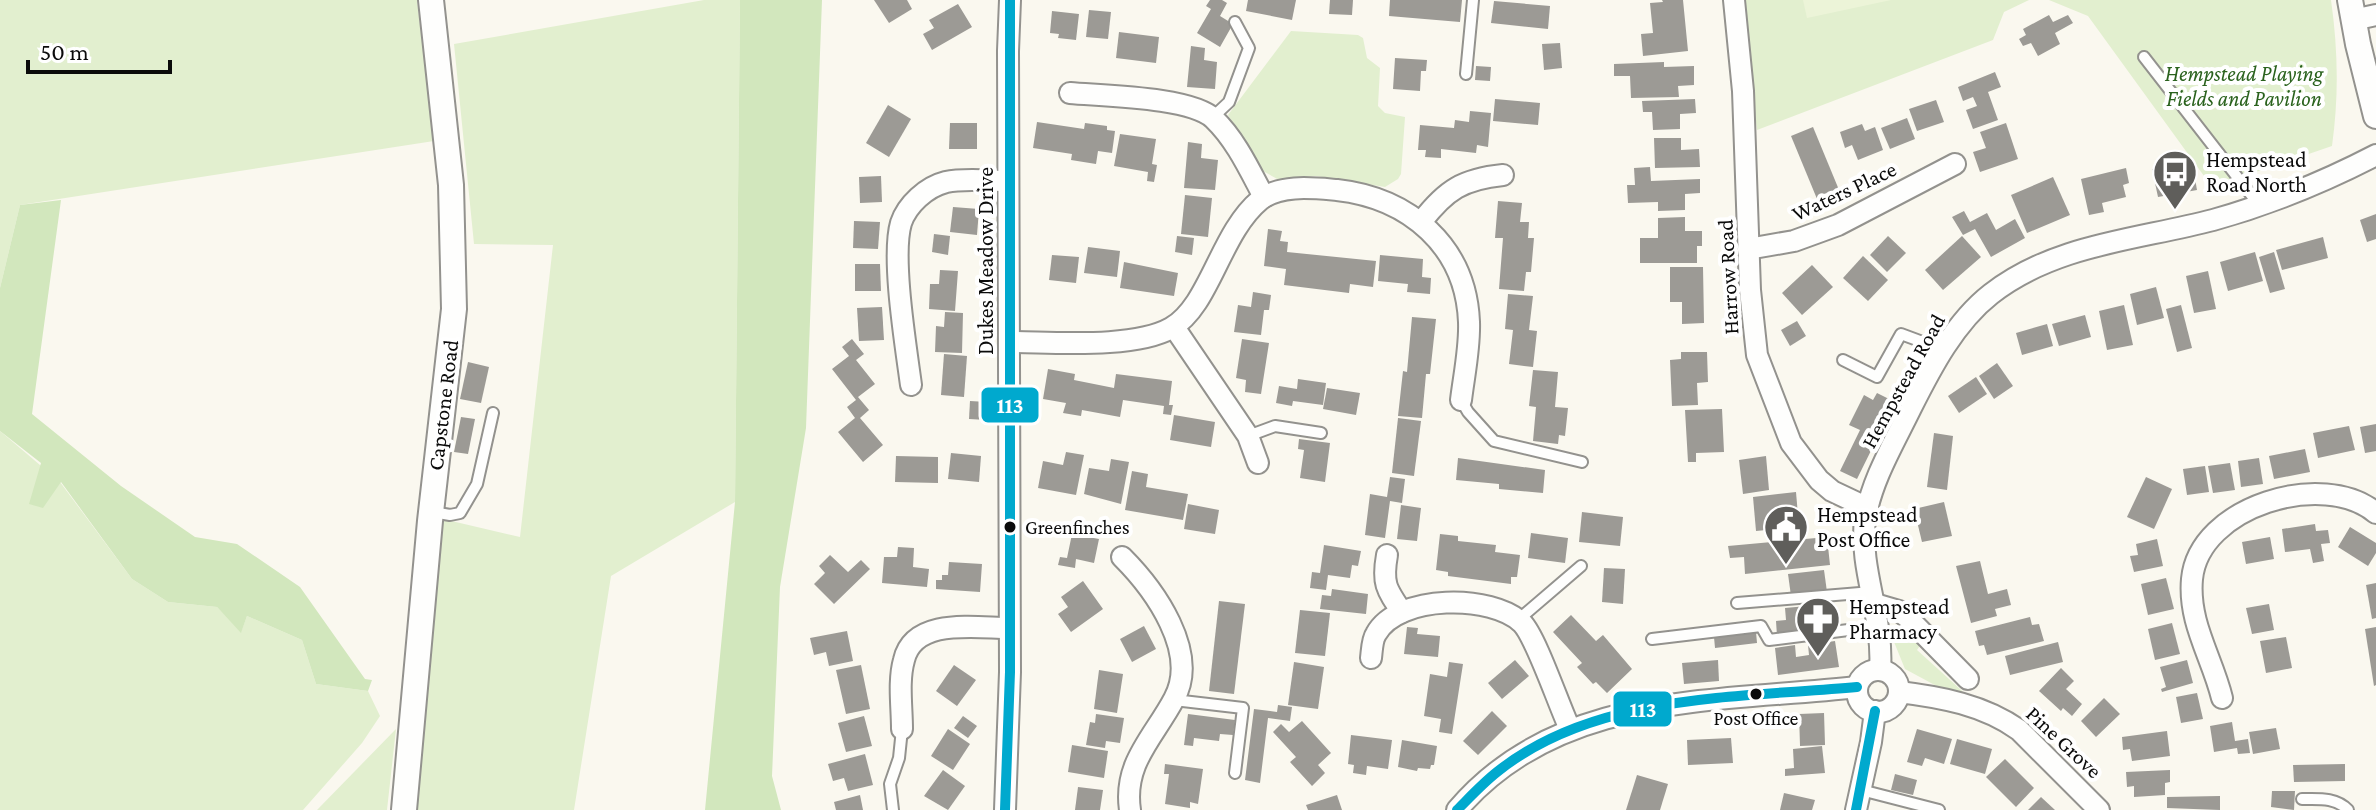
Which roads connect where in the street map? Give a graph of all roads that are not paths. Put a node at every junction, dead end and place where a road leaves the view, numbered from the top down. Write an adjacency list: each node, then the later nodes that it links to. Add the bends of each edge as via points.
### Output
1 (431, 0): 32 (street, Capstone Road, via 454,247 454,309)
2 (1010, 0): 15 (street, Dukes Meadow Drive)
3 (1473, 0): 8 (lane)
4 (1734, 0): 19 (street, Harrow Road)
5 (2360, 12): 10 (street)
6 (1235, 22): 11 (lane, via 1249,48 1229,102)
7 (2144, 57): 17 (lane)
8 (1466, 74)
9 (1070, 93): 11 (street, via 1175,103)
10 (2376, 116)
11 (1213, 117): 16 (street)
12 (2376, 155): 17 (street, Hempstead Road)
13 (1955, 164): 19 (street, Waters Place, via 1838,225 1794,241)
14 (1503, 175): 18 (street, via 1459,185)
15 (1008, 181): 21 (street, Dukes Meadow Drive); 24 (street, via 946,182 918,198 904,216 899,264)
16 (1264, 197): 18 (street, via 1301,188 1348,191 1388,202); 20 (street, via 1237,226 1203,291)
17 (2259, 205): 22 (street, Hempstead Road, via 2060,256 2004,285 1973,310)
18 (1422, 221): 25 (street, via 1464,288 1469,325)
19 (1748, 249): 31 (street, Harrow Road, via 1757,355 1791,443 1832,491)
20 (1174, 327): 21 (street, via 1143,338); 28 (street)
21 (1010, 342): 42 (street, Dukes Meadow Drive)
22 (1944, 350): 23 (lane, via 1901,334 1877,377); 31 (street, Hempstead Road, via 1883,465)
23 (1843, 360)
24 (911, 385)
25 (1461, 400): 29 (lane, via 1494,441)
26 (493, 413): 32 (lane, via 477,484 460,513)
27 (1321, 433): 28 (lane, via 1275,426)
28 (1248, 436): 30 (street)
29 (1582, 462)
30 (1258, 463)
31 (1868, 508): 37 (street, Hempstead Road, via 1864,549)
32 (431, 511): 57 (street, Capstone Road)
33 (2376, 513): 49 (street, via 2347,498 2310,495 2276,500 2222,525 2201,550 2194,565 2192,604)
34 (1387, 555): 39 (street, via 1386,588)
35 (1122, 557): 50 (street, via 1156,596 1170,622 1179,657)
36 (1581, 566): 40 (lane)
37 (1874, 598): 38 (lane); 41 (street, Hempstead Road); 46 (street, via 1907,617)
38 (1737, 603)
39 (1402, 612): 40 (street, via 1456,603 1494,609); 44 (street, via 1375,635)
40 (1518, 620): 53 (street, via 1530,635)
41 (1880, 626): 43 (lane, via 1769,640 1761,626); 45 (street, Hempstead Road)
42 (1009, 628): 52 (street, via 948,628 914,641 902,673); 59 (street, Dukes Meadow Drive)
43 (1652, 639)
44 (1371, 658)
45 (1880, 670): 47 (street, via 1863,676); 48 (street, via 1896,679)
46 (1968, 679)
47 (1857, 687): 51 (street, via 1859,700); 53 (street, via 1649,708)
48 (1899, 692): 51 (street, via 1888,709); 63 (street, Pine Grove, via 1962,704 2006,720)
49 (2222, 698)
50 (1174, 700): 54 (lane, via 1243,708); 60 (street, via 1134,762)
51 (1875, 711): 56 (street)
52 (902, 729): 58 (lane, via 890,784)
53 (1570, 729): 61 (street, via 1502,767)
54 (1235, 773)
55 (2302, 799): 64 (lane, via 2326,799)
56 (1858, 800): 62 (lane)
57 (404, 810)
58 (893, 810)
59 (1005, 810)
60 (1130, 810)
61 (1457, 810)
62 (1939, 810)
63 (2099, 810)
64 (2348, 810)

